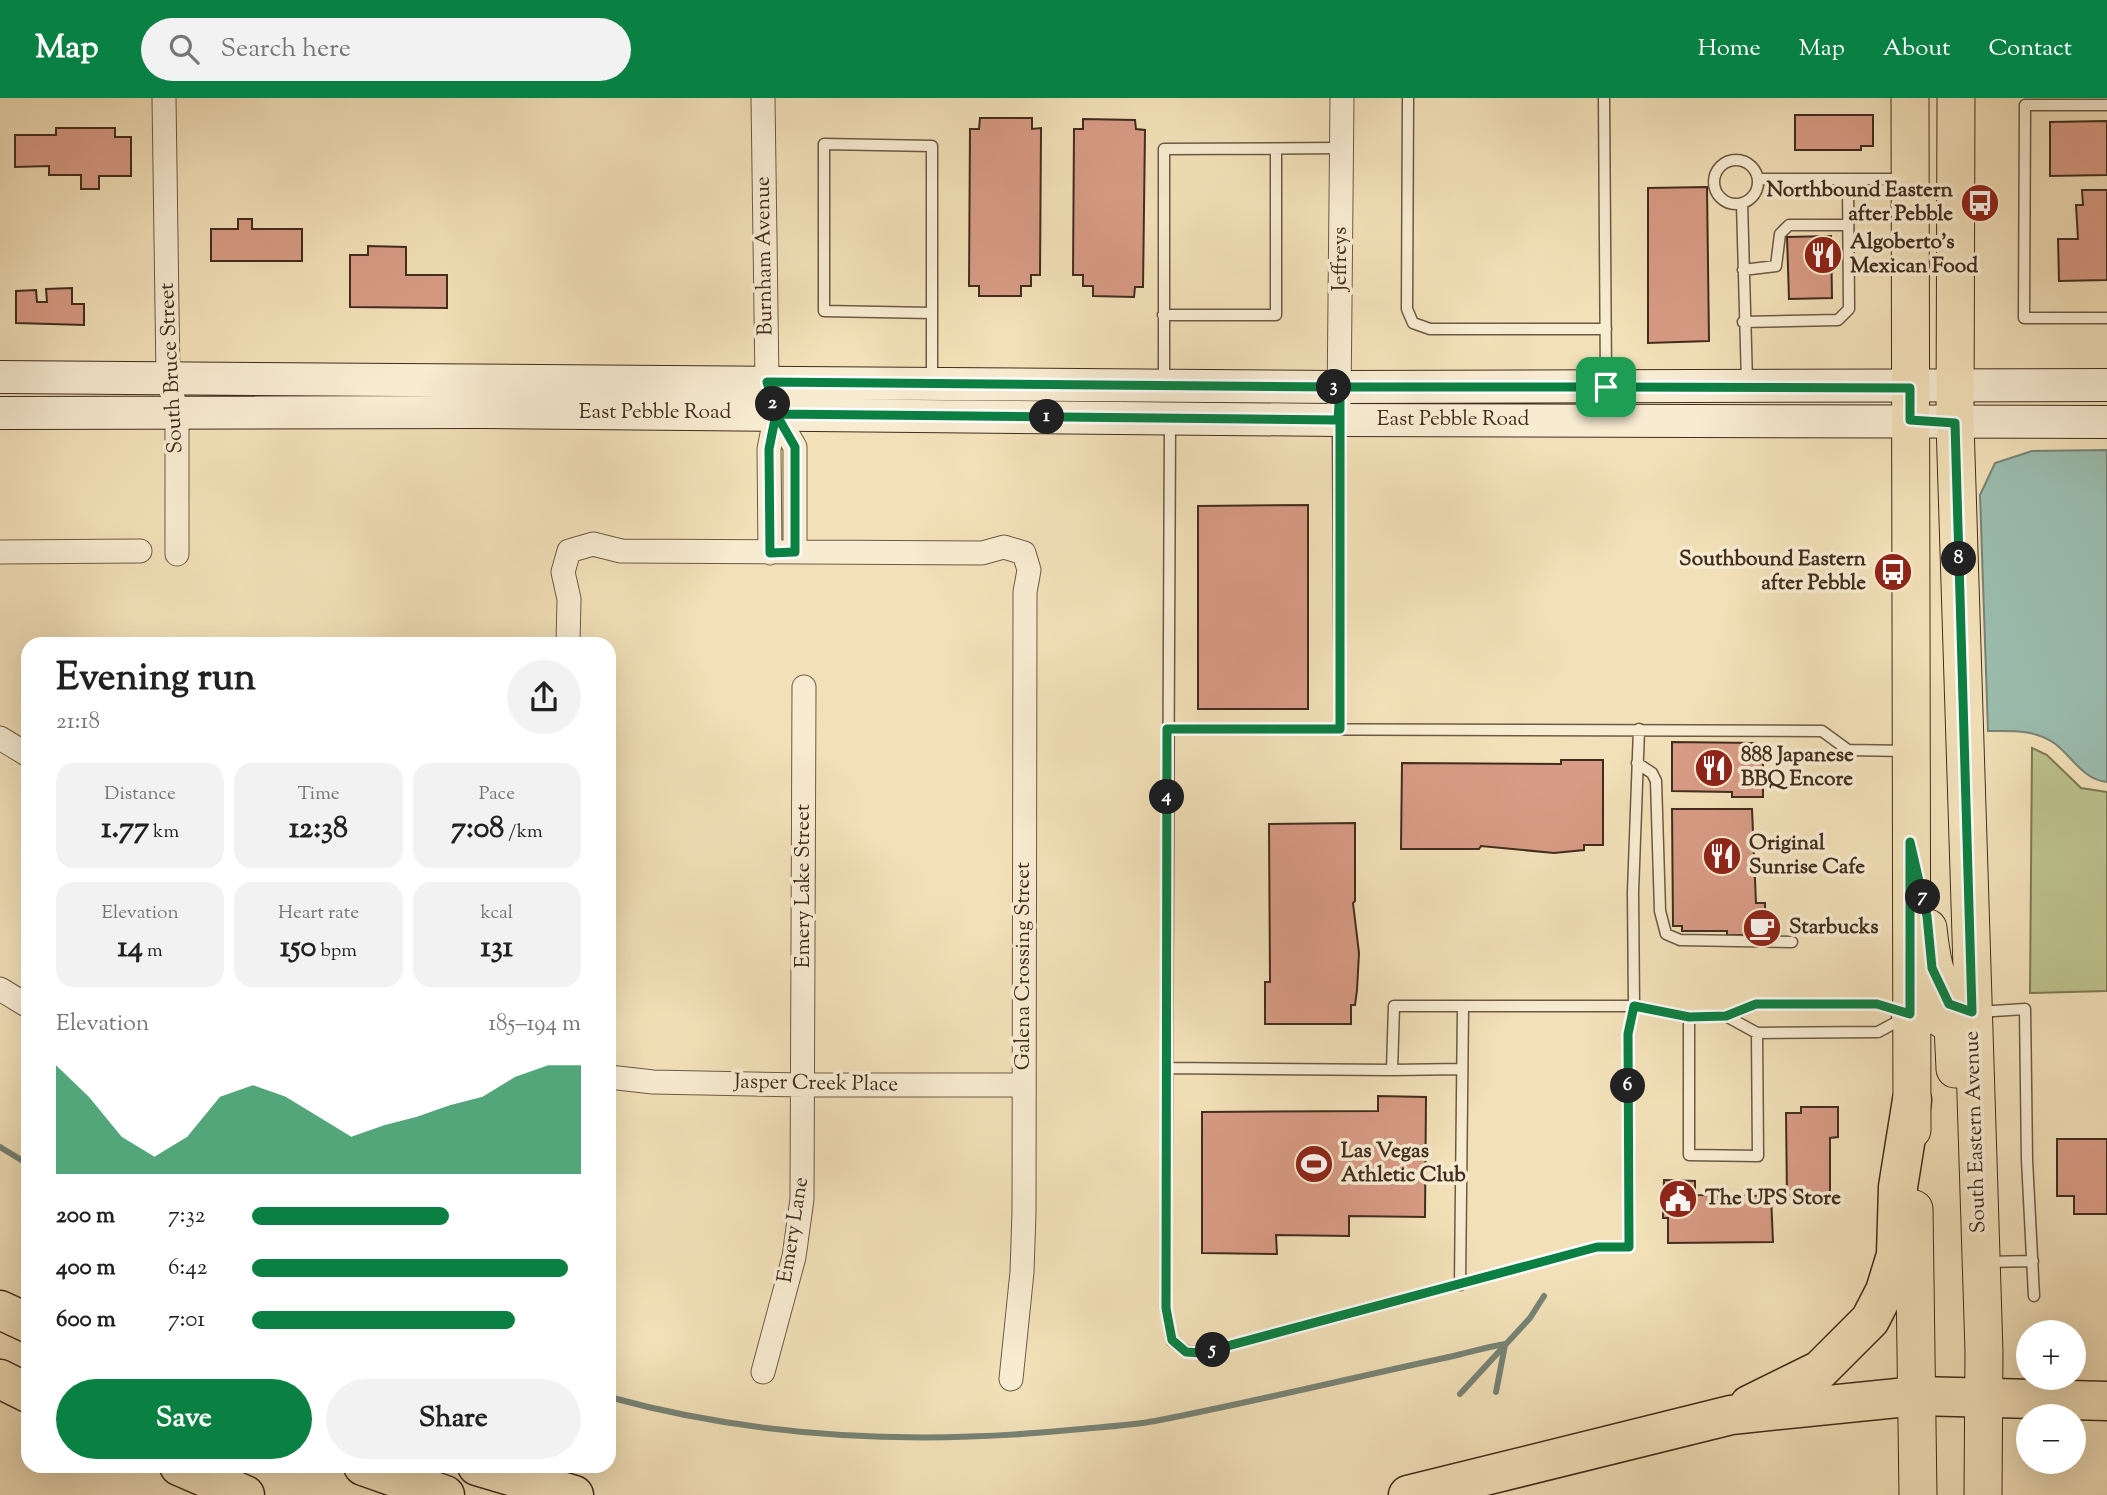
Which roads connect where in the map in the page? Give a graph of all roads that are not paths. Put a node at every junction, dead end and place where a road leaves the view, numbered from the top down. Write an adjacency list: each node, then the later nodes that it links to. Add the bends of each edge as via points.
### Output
1 (164, 98): 23 (street, South Bruce Street)
2 (763, 98): 24 (street, Burnham Avenue)
3 (1342, 98): 9 (street, Jeffreys)
4 (1408, 98): 21 (lane, via 1407,309 1413,323 1430,329)
5 (1604, 98): 21 (lane)
6 (1910, 98): 12 (main road)
7 (1956, 98): 32 (main road, South Eastern Avenue)
8 (2107, 105): 19 (lane, via 2025,105 2024,318)
9 (1341, 148): 10 (lane); 28 (street, Jeffreys)
10 (1276, 149): 18 (lane, via 1164,149); 18 (lane, via 1276,315)
11 (1758, 179): 13 (lane); 14 (lane, via 1755,194); 14 (lane, via 1752,167 1738,161 1717,171 1717,194 1730,204)
12 (1909, 179): 13 (lane); 31 (main road)
13 (1848, 180): 15 (lane)
14 (1742, 203): 16 (lane)
15 (1848, 225): 16 (lane, via 1789,225 1780,234 1776,266); 20 (lane, via 1849,309 1838,320)
16 (1743, 270): 20 (lane)
17 (932, 313): 17 (lane, via 824,311 824,144 932,146); 25 (lane)
18 (1163, 315): 26 (lane)
19 (2107, 318)
20 (1743, 322): 30 (lane)
21 (1606, 329): 29 (lane)
22 (0, 377): 23 (main road, East Pebble Road)
23 (168, 377): 24 (main road, East Pebble Road); 34 (street, South Bruce Street)
24 (767, 382): 25 (main road, East Pebble Road); 35 (street, Burnham Avenue)
25 (932, 383): 26 (main road, East Pebble Road)
26 (1164, 384): 28 (main road, East Pebble Road)
27 (2107, 385): 32 (main road, East Pebble Road)
28 (1340, 387): 29 (main road, East Pebble Road); 37 (street, Jeffreys)
29 (1606, 387): 30 (main road, East Pebble Road)
30 (1747, 387): 31 (main road, East Pebble Road)
31 (1910, 404): 32 (main road, East Pebble Road); 37 (main road, East Pebble Road); 51 (main road)
32 (1955, 405): 38 (main road, East Pebble Road); 59 (main road, South Eastern Avenue)
33 (0, 412): 34 (main road, East Pebble Road)
34 (177, 414): 35 (main road, East Pebble Road); 43 (street, South Bruce Street)
35 (776, 414): 36 (main road, East Pebble Road); 41 (street, via 795,447); 42 (street, via 769,449)
36 (1170, 418): 37 (main road, East Pebble Road); 46 (lane)
37 (1338, 420): 47 (lane)
38 (2107, 422)
39 (141, 551): 40 (street)
40 (0, 552)
41 (795, 552): 42 (street); 69 (street, Galena Crossing Street, via 982,553 1004,547 1024,553 1030,570 1024,592)
42 (770, 553): 44 (street, via 621,551 593,544 569,551 563,572 569,599)
43 (177, 554)
44 (568, 637)
45 (804, 687): 68 (street, Emery Lake Street)
46 (1167, 729): 47 (lane); 64 (lane)
47 (1340, 729): 48 (lane)
48 (1639, 729): 51 (lane, via 1822,730 1848,750); 52 (lane)
49 (0, 738): 50 (street)
50 (21, 751)
51 (1912, 751): 53 (main road)
52 (1637, 763): 54 (lane, via 1656,780 1660,911 1666,934 1680,940); 58 (lane)
53 (1910, 842): 59 (main road, via 1927,916 1932,968 1949,1004); 60 (main road)
54 (1792, 942)
55 (0, 989): 56 (street)
56 (21, 1002)
57 (1463, 1006): 58 (lane); 65 (lane); 66 (lane, via 1394,1006)
58 (1634, 1006): 62 (lane); 74 (lane, via 1628,1034 1629,1247 1597,1247)
59 (1972, 1012): 71 (main road, South Eastern Avenue); 72 (lane, via 2025,1009)
60 (1910, 1014): 61 (lane, via 1877,1004 1756,1004); 63 (lane, via 1878,1032); 70 (main road); 71 (main road, via 1936,1015 1953,1026 1960,1155 1966,1172)
61 (1726, 1016): 62 (lane); 63 (lane)
62 (1689, 1017): 63 (lane, via 1689,1155 1758,1156)
63 (1757, 1034)
64 (1167, 1068): 66 (lane); 74 (lane, via 1167,1327 1172,1340 1186,1352 1201,1353)
65 (1462, 1069): 66 (lane); 74 (lane)
66 (1392, 1070)
67 (616, 1078): 68 (street, Jasper Creek Place)
68 (804, 1085): 69 (street, Jasper Creek Place); 78 (street, Emery Lane, via 799,1229)
69 (1024, 1085): 80 (street, Galena Crossing Street, via 1023,1252)
70 (1912, 1100): 82 (main road); 85 (highway, via 1898,1187 1896,1255 1885,1292 1870,1320 1820,1370)
71 (1978, 1177): 73 (main road, South Eastern Avenue)
72 (2032, 1261): 73 (lane); 75 (lane)
73 (1981, 1262): 83 (main road, South Eastern Avenue)
74 (1460, 1285)
75 (2034, 1296)
76 (0, 1310): 77 (highway)
77 (21, 1320)
78 (763, 1372)
79 (0, 1379): 81 (highway)
80 (1011, 1379)
81 (21, 1390)
82 (1917, 1396): 83 (highway); 85 (highway); 95 (main road)
83 (1984, 1397): 84 (highway); 96 (main road, South Eastern Avenue)
84 (2107, 1401)
85 (1731, 1415): 94 (highway)
86 (167, 1473): 90 (highway)
87 (195, 1473): 91 (highway)
88 (383, 1473): 92 (highway)
89 (500, 1473): 93 (highway)
90 (193, 1495)
91 (245, 1495)
92 (445, 1495)
93 (574, 1495)
94 (1408, 1495)
95 (1918, 1495)
96 (1983, 1495)

